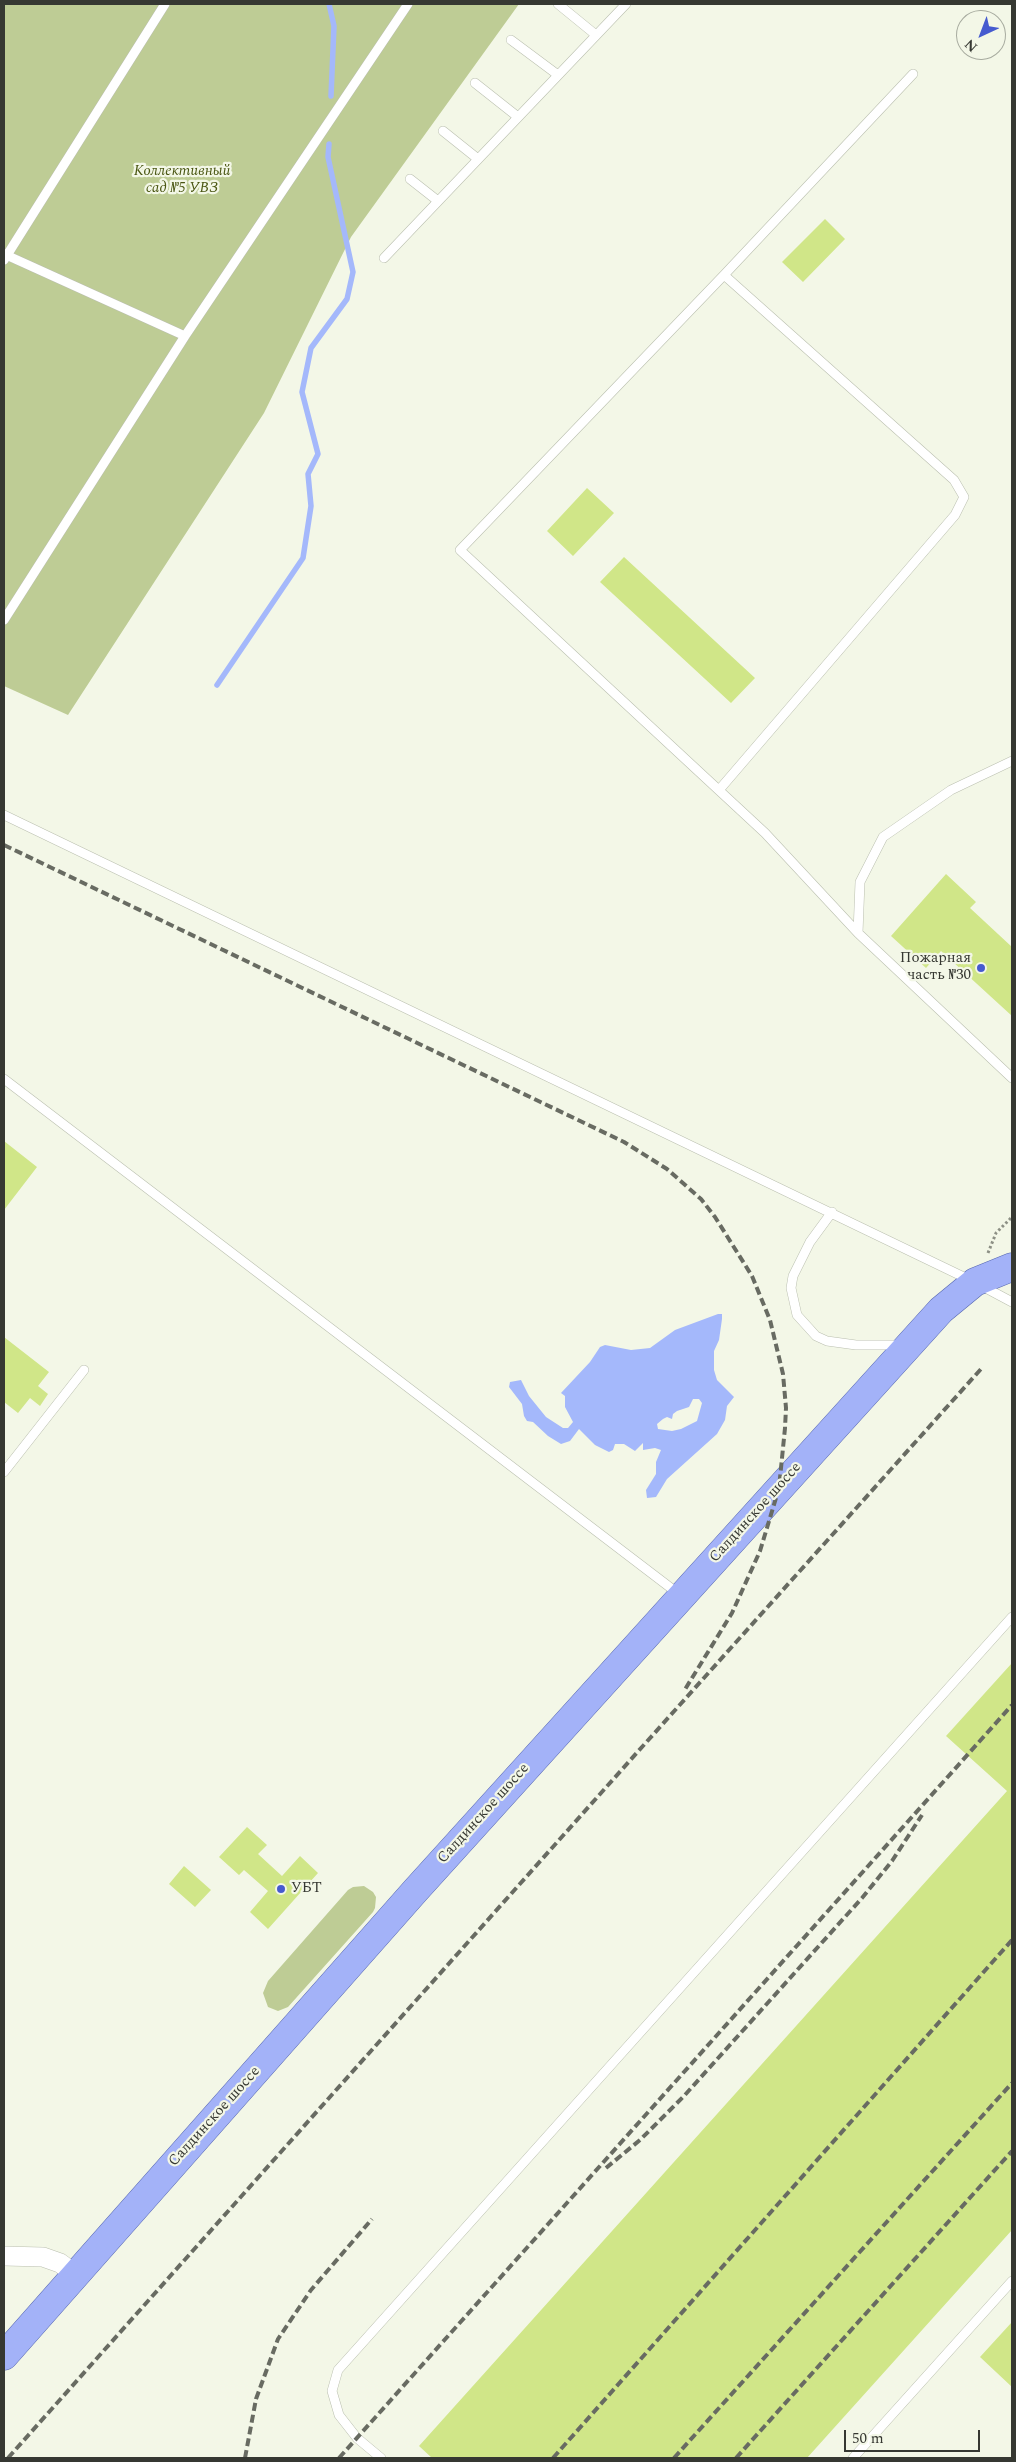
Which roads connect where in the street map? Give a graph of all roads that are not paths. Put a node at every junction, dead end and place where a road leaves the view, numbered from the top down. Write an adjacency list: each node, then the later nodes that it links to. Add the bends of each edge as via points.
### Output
1 (165, 4): 15 (lane)
2 (408, 4): 18 (lane)
3 (558, 4): 5 (lane)
4 (626, 4): 5 (lane)
5 (596, 35): 8 (lane)
6 (511, 40): 8 (lane)
7 (913, 74): 17 (lane)
8 (558, 75): 10 (lane)
9 (476, 83): 10 (lane)
10 (518, 117): 12 (lane)
11 (443, 131): 12 (lane)
12 (478, 159): 14 (lane)
13 (410, 179): 14 (lane)
14 (438, 201): 16 (lane)
15 (5, 257): 18 (lane)
16 (384, 258)
17 (724, 275): 21 (lane, via 954,480 964,497 955,515); 21 (lane, via 460,550)
18 (185, 336): 19 (lane)
19 (4, 620)
20 (1012, 761): 23 (lane, via 951,790 883,837 860,882)
21 (719, 790): 23 (lane, via 765,833)
22 (4, 816): 26 (lane)
23 (858, 933): 24 (lane)
24 (1012, 1078)
25 (4, 1079): 33 (lane)
26 (832, 1212): 28 (lane); 30 (lane, via 810,1242 793,1276 791,1288 797,1315 816,1336 827,1341 856,1345)
27 (1012, 1268): 28 (main road, Салдинское шоссе)
28 (975, 1282): 29 (lane); 30 (main road, Салдинское шоссе, via 941,1310)
29 (1012, 1302)
30 (909, 1345): 33 (main road, Салдинское шоссе)
31 (84, 1370): 32 (lane)
32 (4, 1472)
33 (680, 1596): 36 (main road, Салдинское шоссе)
34 (1012, 1617): 39 (lane, via 338,2370 332,2391 339,2415 357,2438)
35 (4, 2256): 36 (street, via 43,2257 60,2263)
36 (75, 2274): 38 (main road, Салдинское шоссе)
37 (1012, 2281): 40 (lane)
38 (4, 2356)
39 (381, 2458)
40 (853, 2458)

